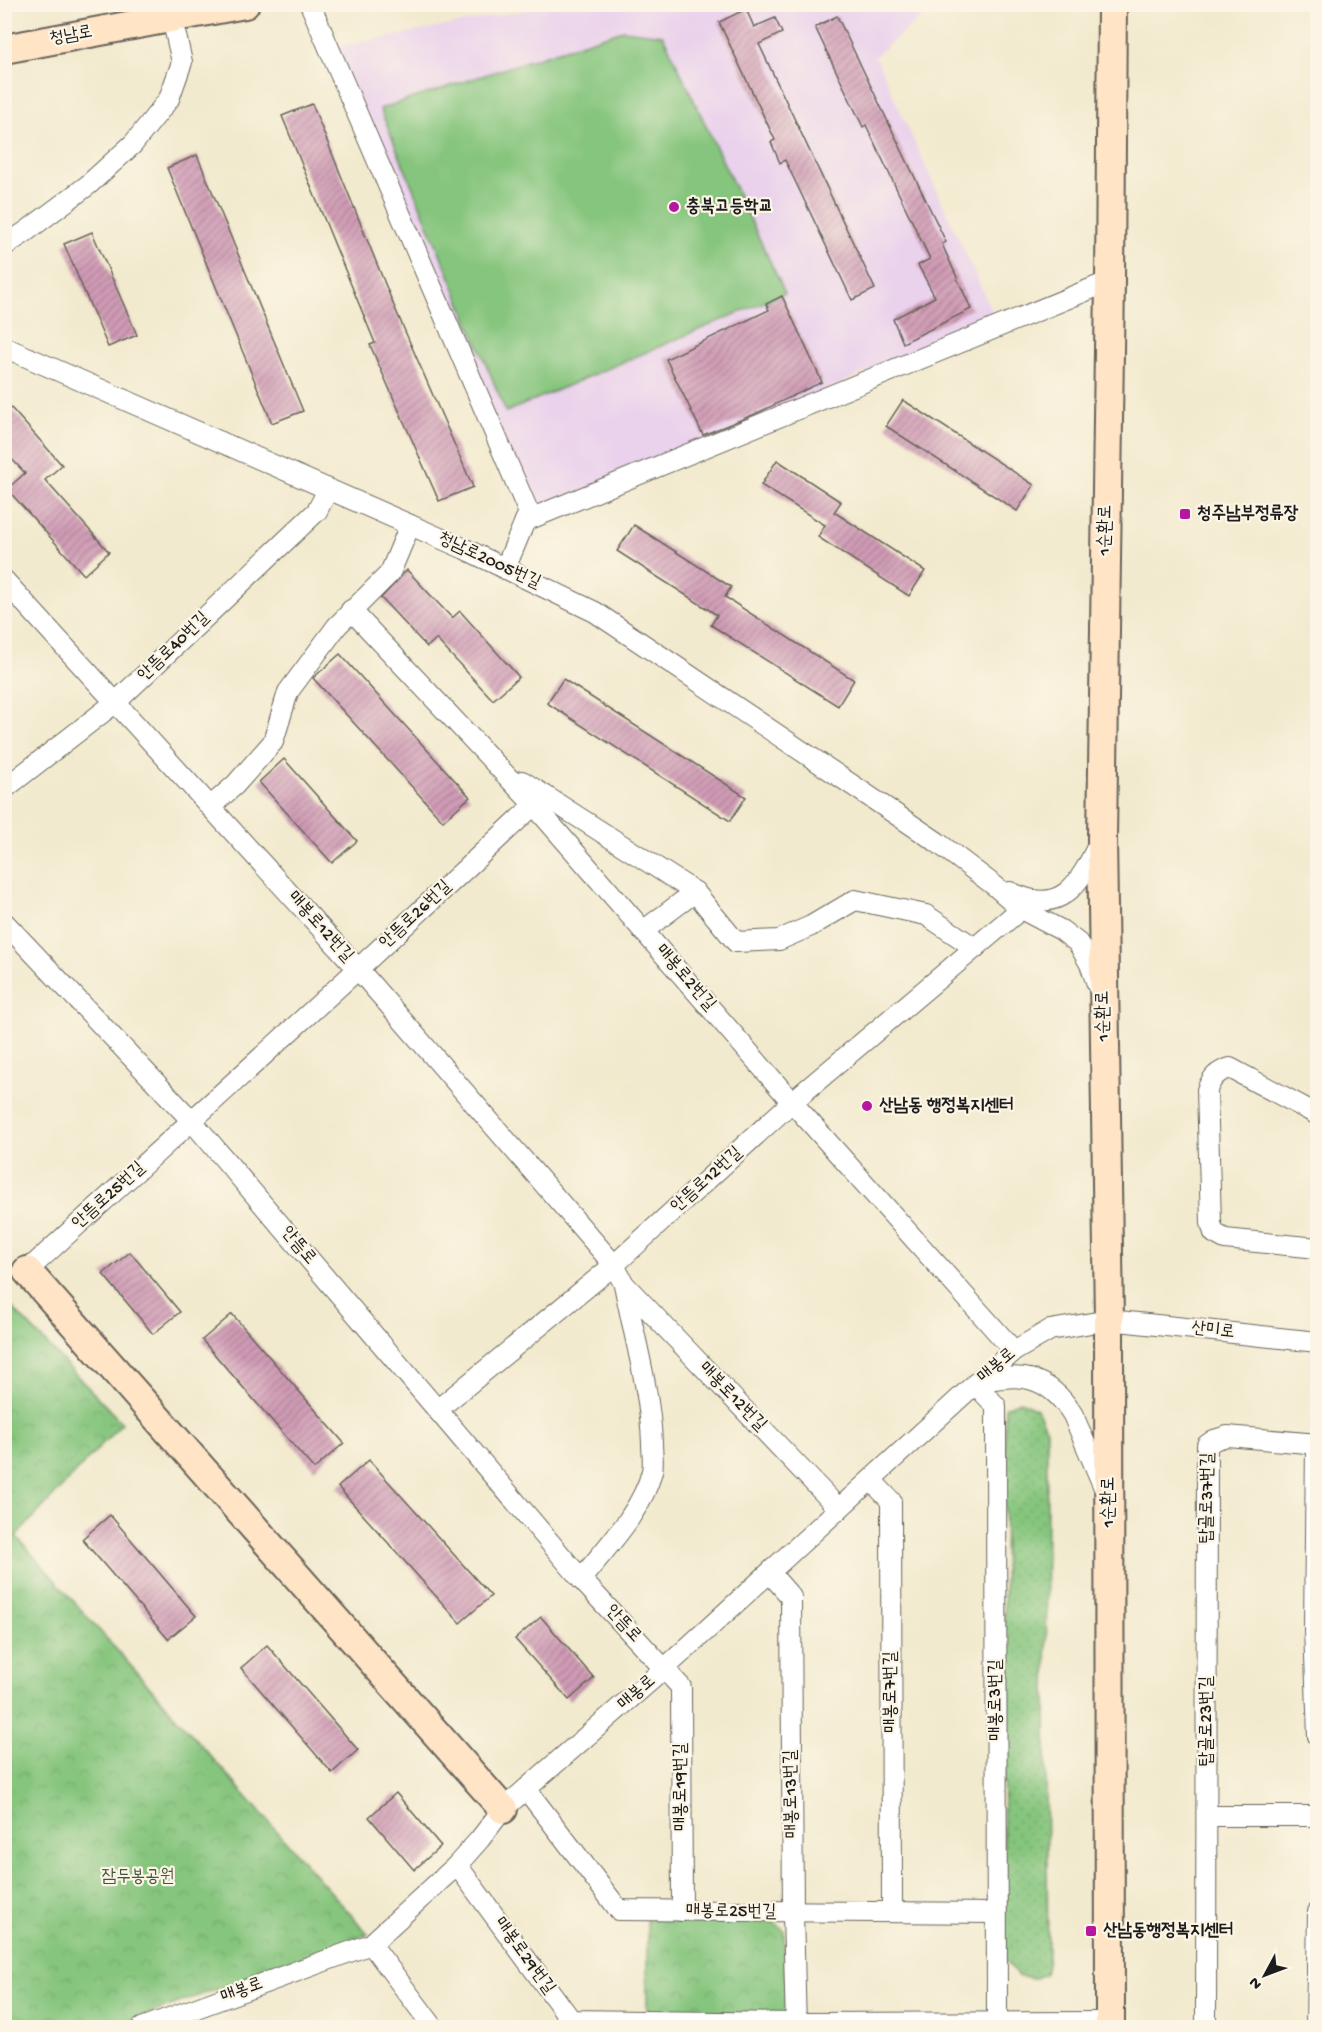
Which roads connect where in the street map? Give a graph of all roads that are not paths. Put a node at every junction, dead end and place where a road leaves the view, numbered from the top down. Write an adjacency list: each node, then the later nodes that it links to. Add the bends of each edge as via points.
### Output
1 (245, 4): 4 (main road, 청남로)
2 (310, 4): 10 (street, via 530,513)
3 (1112, 4): 7 (main road, 1순환로)
4 (172, 18): 5 (main road, 청남로); 6 (street, via 182,62 169,99 133,144 88,185)
5 (4, 48)
6 (4, 246)
7 (1110, 281): 10 (street); 20 (main road, 1순환로)
8 (4, 347): 9 (street, 청남로2005번길)
9 (328, 490): 11 (street, 청남로2005번길); 15 (street, 안뜸로40번길, via 317,511)
10 (525, 521): 12 (street)
11 (410, 525): 12 (street, 청남로2005번길); 14 (street, via 390,573)
12 (505, 568): 21 (street, 청남로2005번길, via 596,612 937,842)
13 (4, 580): 15 (street, 매봉로12번길)
14 (351, 610): 16 (street, 매봉로2번길); 19 (street, via 288,692 273,742)
15 (116, 702): 17 (street, 안뜸로40번길); 19 (street, 매봉로12번길)
16 (498, 766): 18 (street, 매봉로2번길); 22 (street)
17 (4, 789)
18 (534, 805): 25 (street, 매봉로2번길); 27 (street, 안뜸로26번길)
19 (210, 807): 27 (street, 매봉로12번길)
20 (1102, 838): 21 (street, via 1084,875 1055,899 1034,901); 28 (main road, 1순환로)
21 (995, 886): 23 (street)
22 (695, 892): 25 (street); 26 (street, via 736,942 779,940 855,900 926,915)
23 (1021, 909): 26 (street, 안뜸로12번길); 28 (street, via 1078,943)
24 (4, 922): 31 (street, 안뜸로)
25 (643, 931): 29 (street, 매봉로2번길)
26 (975, 948): 29 (street, 안뜸로12번길)
27 (358, 969): 31 (street, 안뜸로26번길); 33 (street, 매봉로12번길)
28 (1104, 1003): 36 (main road, 1순환로)
29 (792, 1102): 33 (street, 안뜸로12번길); 38 (street, 매봉로2번길)
30 (1317, 1115): 32 (street, via 1230,1068 1212,1078 1207,1090 1210,1223 1214,1233 1225,1239)
31 (192, 1121): 34 (street, 안뜸로25번길); 40 (street, 안뜸로)
32 (1317, 1248)
33 (614, 1265): 35 (street, 매봉로12번길); 40 (street, 안뜸로12번길)
34 (27, 1271): 51 (main road)
35 (624, 1284): 44 (street, 매봉로12번길); 46 (street, 매봉로12번길, via 645,1384 653,1470 641,1500)
36 (1109, 1320): 37 (street, 산미로); 38 (street, 매봉로, via 1050,1330); 43 (main road, 1순환로)
37 (1317, 1342)
38 (1014, 1351): 39 (street, 매봉로)
39 (975, 1384): 42 (street, 매봉로); 43 (street, via 1008,1376 1024,1377 1057,1395 1073,1414); 59 (street, 매봉로3번길, via 996,1407)
40 (437, 1410): 46 (street, 안뜸로)
41 (1317, 1444): 47 (street, 탑골로37번길, via 1227,1436 1207,1445); 49 (street, 탑골로37번길)
42 (871, 1480): 44 (street, 매봉로); 56 (street, 매봉로7번길, via 891,1501)
43 (1109, 1498): 64 (main road, 1순환로)
44 (839, 1509): 45 (street, 매봉로)
45 (770, 1573): 48 (street, 매봉로); 58 (street, 매봉로13번길, via 790,1597)
46 (581, 1579): 48 (street, 안뜸로)
47 (1207, 1626): 52 (street, 탑골로23번길)
48 (664, 1669): 50 (street, 매봉로); 55 (street, 매봉로19번길, via 681,1687)
49 (1317, 1736)
50 (525, 1789): 51 (street, 매봉로); 55 (street, 매봉로25번길, via 619,1910)
51 (503, 1809): 54 (street, 매봉로)
52 (1207, 1816): 53 (street); 67 (street, 탑골로23번길)
53 (1317, 1816)
54 (457, 1865): 60 (street, 매봉로); 62 (street, 매봉로29번길, via 571,2020)
55 (682, 1911): 58 (street, 매봉로25번길)
56 (892, 1912): 58 (street, 매봉로25번길); 59 (street, 매봉로25번길)
57 (1317, 1912): 61 (street)
58 (793, 1913): 62 (street, 매봉로13번길)
59 (996, 1913): 63 (street, 매봉로3번길)
60 (371, 1944): 65 (street, 매봉로); 66 (street)
61 (1316, 1960): 68 (street)
62 (796, 2025): 63 (street, 매봉로29번길)
63 (997, 2025): 64 (street, 매봉로29번길)
64 (1110, 2025)
65 (142, 2028)
66 (434, 2028)
67 (1206, 2028)
68 (1316, 2028)

